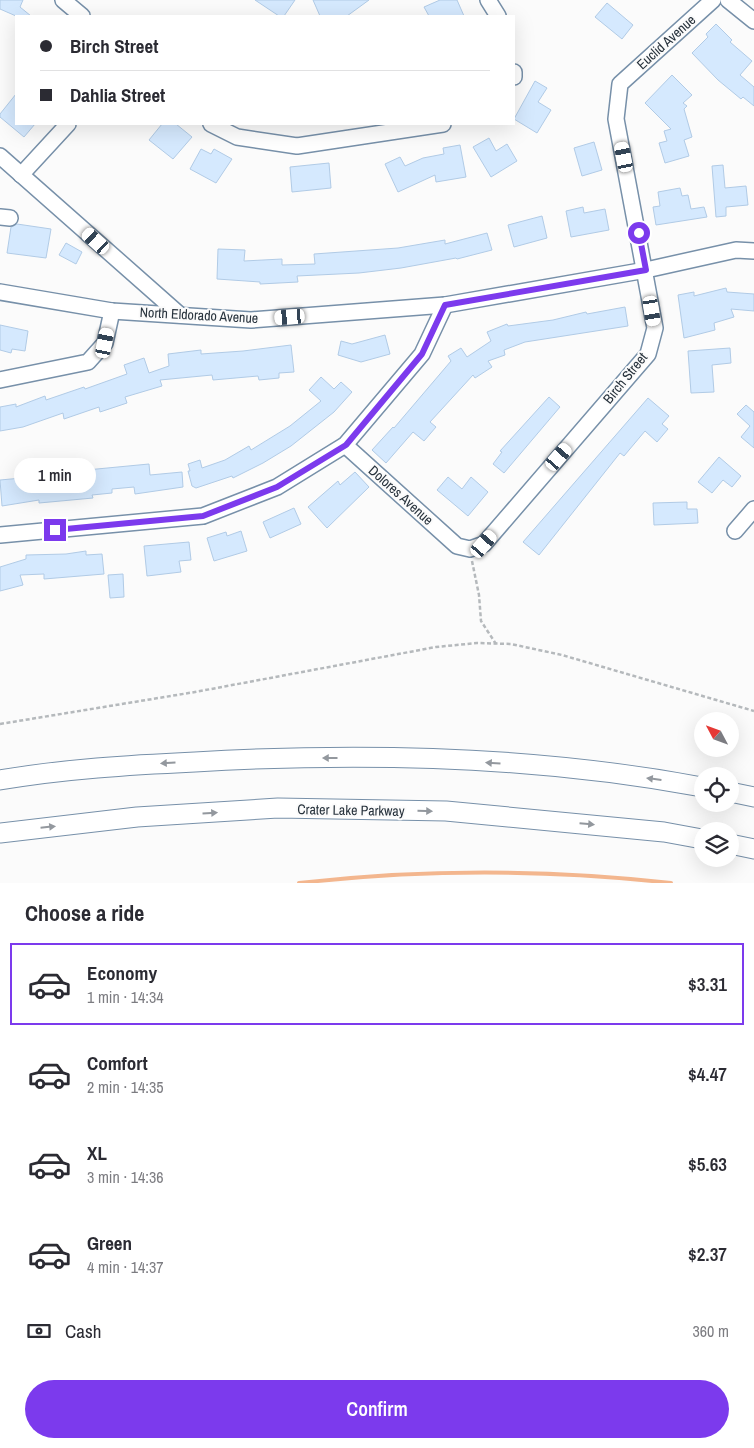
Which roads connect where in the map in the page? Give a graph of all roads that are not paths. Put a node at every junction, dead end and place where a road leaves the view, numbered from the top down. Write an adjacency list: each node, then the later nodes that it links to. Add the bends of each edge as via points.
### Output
1 (63, 0): 5 (street)
2 (488, 0): 6 (street)
3 (713, 0): 8 (street, Euclid Avenue)
4 (728, 0): 7 (street)
5 (81, 15)
6 (497, 15)
7 (754, 21)
8 (620, 84): 15 (street, Birch Street, via 616,119)
9 (67, 125): 13 (street)
10 (213, 125): 11 (street, via 237,137 297,146)
11 (436, 125)
12 (0, 156): 13 (street)
13 (22, 175): 19 (street)
14 (754, 251): 15 (street, North Eldorado Avenue, via 736,250)
15 (646, 270): 17 (street, North Eldorado Avenue); 25 (street, Birch Street, via 655,328 648,354 484,544)
16 (0, 292): 18 (street, North Eldorado Avenue)
17 (445, 305): 19 (street, North Eldorado Avenue, via 251,320); 21 (street, via 422,354)
18 (112, 311): 19 (street, North Eldorado Avenue); 20 (street, via 105,343 88,362)
19 (180, 315)
20 (0, 380)
21 (346, 445): 24 (street, via 277,487 203,516); 25 (street, Dolores Avenue)
22 (754, 509): 23 (street)
23 (735, 531)
24 (0, 535)
25 (463, 548)
26 (0, 780): 27 (main road, one-way to 26, via 544,767 397,758 249,759 134,765)
27 (694, 785)
28 (739, 794): 29 (main road)
29 (754, 797)
30 (0, 833): 31 (main road, Crater Lake Parkway, one-way to 31, via 137,817 278,808 446,812)
31 (694, 838)
32 (739, 846): 33 (main road)
33 (754, 849)

